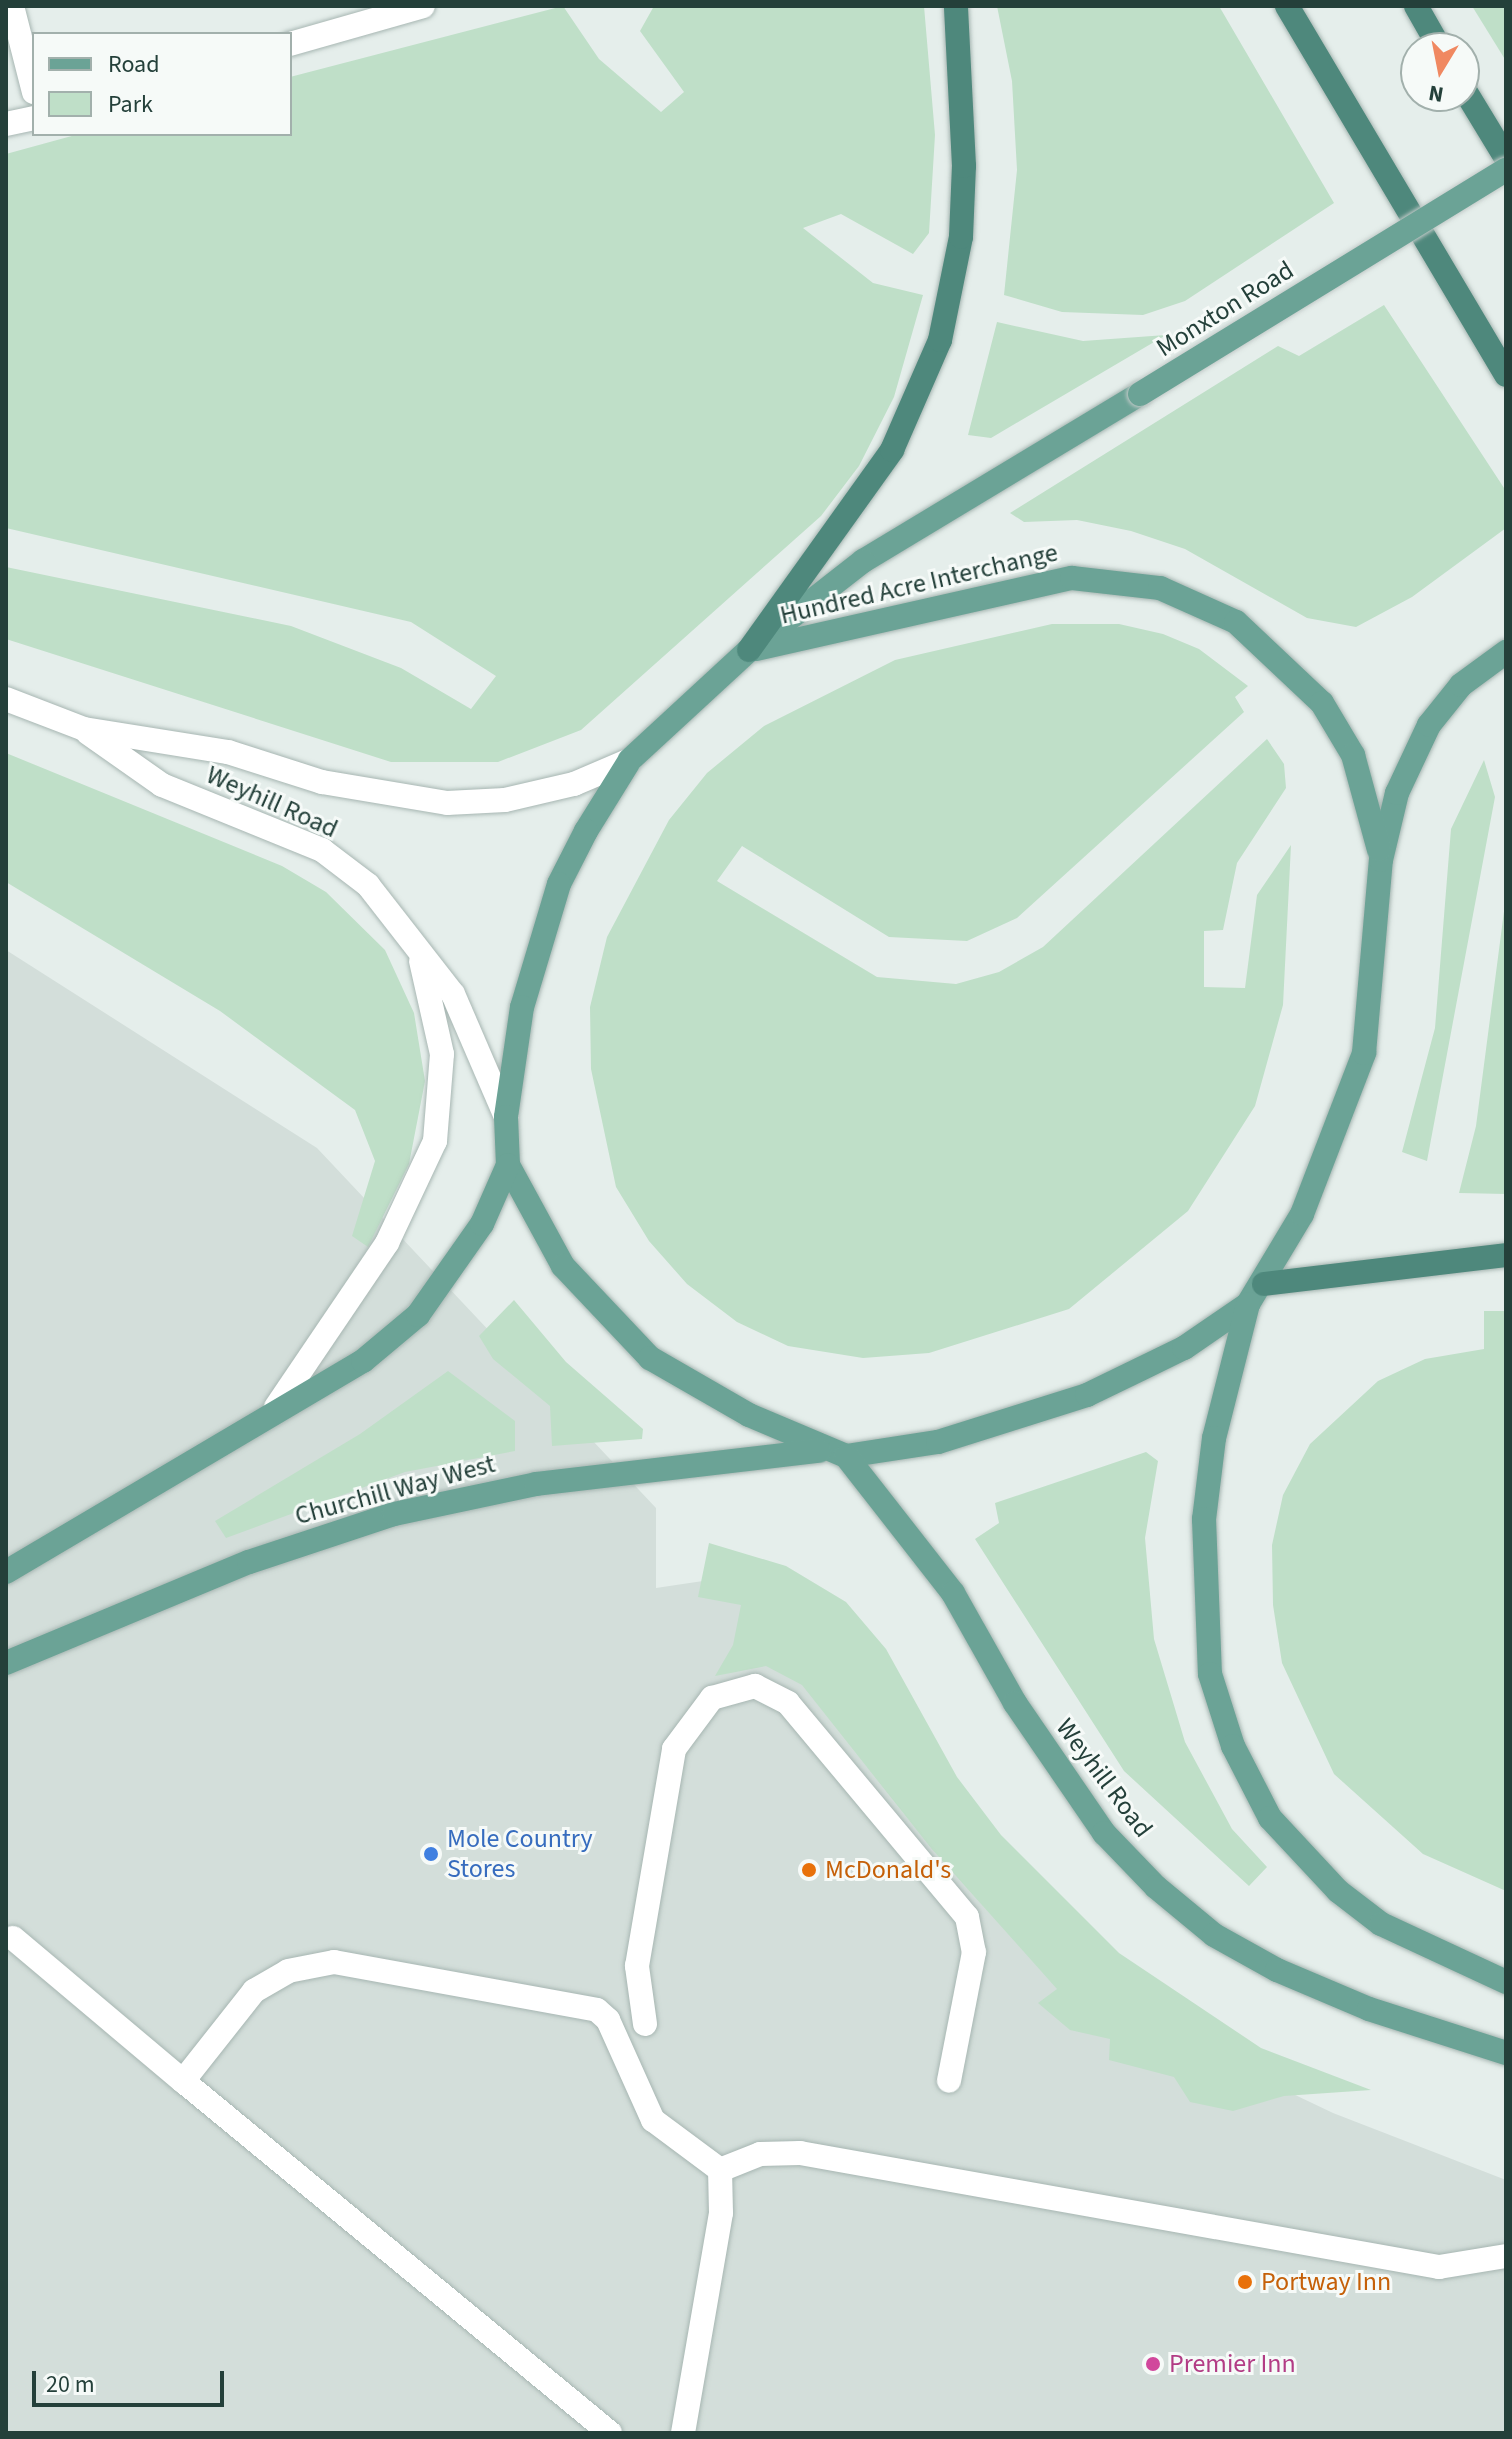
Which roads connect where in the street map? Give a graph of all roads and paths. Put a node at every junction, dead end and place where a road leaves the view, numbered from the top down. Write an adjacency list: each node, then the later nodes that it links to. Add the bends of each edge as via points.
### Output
1 (12, 6): 8 (main road)
2 (423, 6): 7 (main road)
3 (956, 6): 16 (highway, via 964,166 961,237 940,340 892,450)
4 (1287, 6): 14 (highway)
5 (1416, 6): 6 (highway)
6 (1431, 32)
7 (292, 43)
8 (32, 84)
9 (1478, 112): 12 (highway)
10 (32, 118): 11 (main road)
11 (6, 124)
12 (1506, 158)
13 (1506, 170): 15 (main road, Monxton Road, bridge)
14 (1506, 375)
15 (974, 494): 16 (main road, Hundred Acre Interchange, via 863,561)
16 (749, 650): 20 (main road, Hundred Acre Interchange); 21 (main road, Hundred Acre Interchange, via 1072,578 1160,588 1236,622 1322,703 1364,782)
17 (1504, 654): 21 (main road, Hundred Acre Interchange, via 1461,685 1429,725 1397,793)
18 (6, 699): 19 (main road, Weyhill Road)
19 (84, 729): 20 (main road, Weyhill Road, via 228,752 322,782 447,803 505,800 574,784); 22 (main road, Weyhill Road, via 162,785 322,850 368,885)
20 (630, 760): 23 (main road, Hundred Acre Interchange, via 559,884 537,947)
21 (1381, 860): 26 (main road, Hundred Acre Interchange, via 1364,1053 1312,1192)
22 (417, 945): 23 (main road, Weyhill Road, via 453,994); 28 (main road, via 442,1054 435,1141 387,1243)
23 (506, 1117): 24 (main road, Hundred Acre Interchange)
24 (508, 1165): 28 (main road, via 482,1224 418,1315 363,1361); 29 (main road, Hundred Acre Interchange, via 563,1266 620,1331 689,1382)
25 (1506, 1255): 26 (highway)
26 (1264, 1284): 27 (main road, Hundred Acre Interchange)
27 (1248, 1304): 30 (main road, Hundred Acre Interchange, via 1184,1348 1087,1395 938,1442); 34 (main road, via 1214,1438 1204,1519 1210,1674 1233,1746 1270,1818 1338,1891 1381,1924)
28 (276, 1407): 31 (main road)
29 (819, 1451): 30 (main road, Hundred Acre Interchange); 32 (main road, Churchill Way West, via 536,1484 394,1514 249,1562)
30 (846, 1456): 36 (main road, Weyhill Road, via 953,1593 1015,1703 1104,1833 1156,1887 1214,1935 1277,1970 1369,2009)
31 (6, 1572)
32 (6, 1663)
33 (13, 1938): 37 (main road)
34 (1506, 1982)
35 (645, 2024): 38 (main road, via 637,1966 674,1749 712,1698 755,1686 788,1703 967,1917 974,1952)
36 (1506, 2053)
37 (183, 2081): 39 (main road, via 254,1991 288,1971 334,1962 597,2010 653,2120); 41 (main road)
38 (949, 2081)
39 (720, 2170): 40 (main road, via 760,2154 800,2153 1439,2267); 42 (main road, via 721,2213)
40 (1506, 2256)
41 (610, 2433)
42 (683, 2433)

